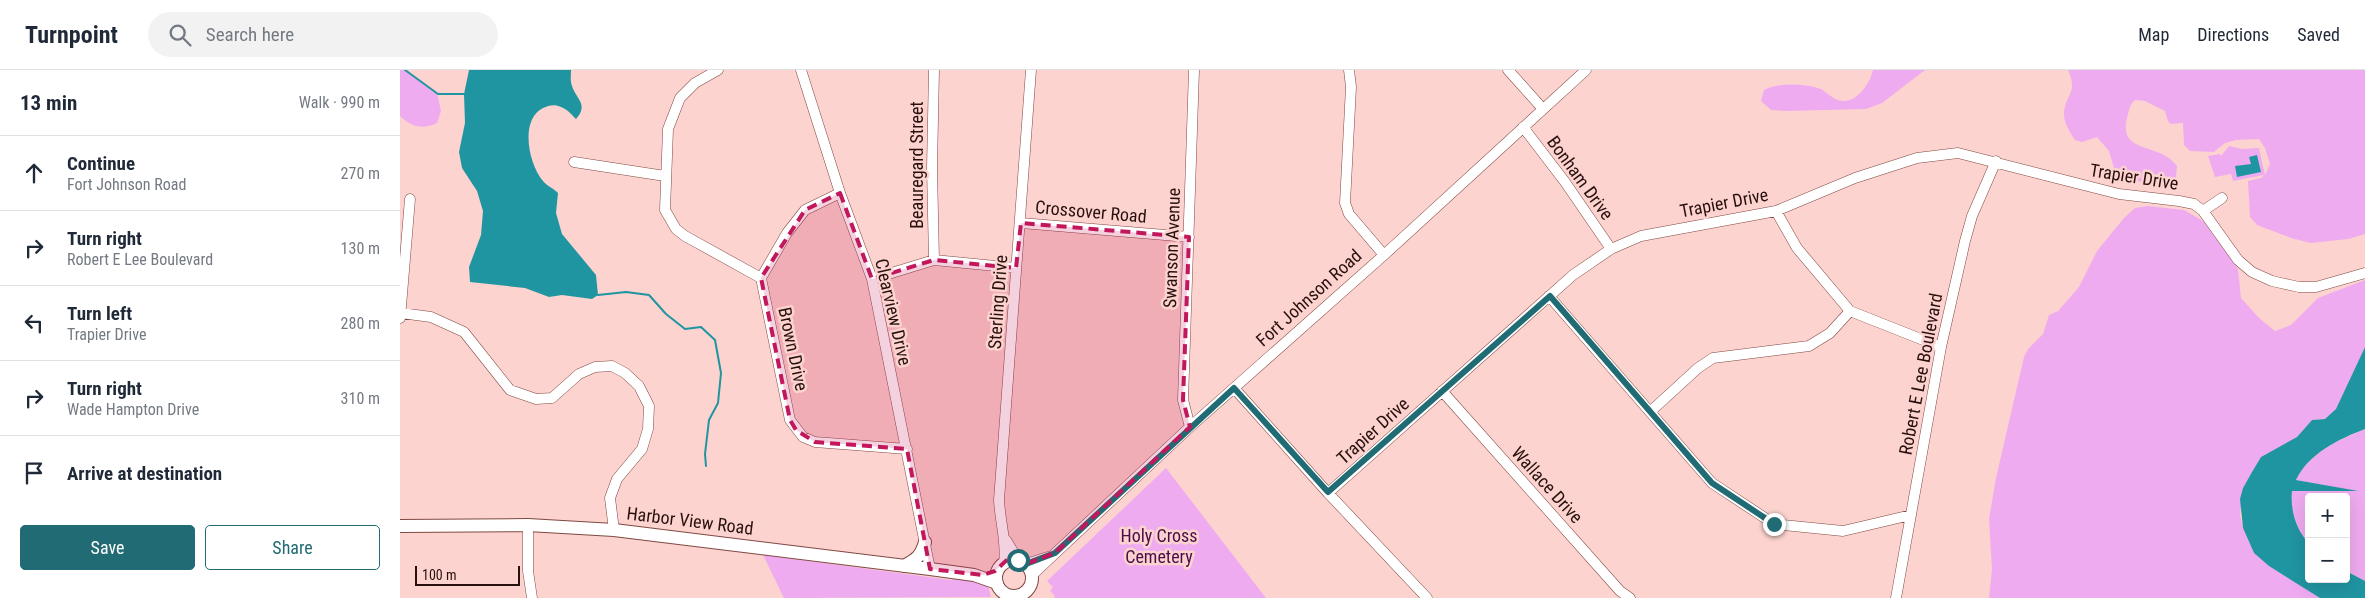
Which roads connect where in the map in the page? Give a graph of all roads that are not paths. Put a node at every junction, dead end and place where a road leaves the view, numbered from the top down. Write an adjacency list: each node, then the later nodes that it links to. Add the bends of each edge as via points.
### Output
1 (718, 70): 13 (street, via 695,83 680,98 668,129)
2 (801, 70): 14 (street, Clearview Drive)
3 (934, 70): 24 (street, Beauregard Street)
4 (1031, 70): 19 (street, Sterling Drive)
5 (1194, 70): 21 (street, Swanson Avenue)
6 (1349, 70): 23 (street, via 1351,87 1345,203 1349,214)
7 (1508, 70): 9 (street)
8 (1586, 70): 9 (street, Fort Johnson Road)
9 (1543, 109): 10 (street, Fort Johnson Road)
10 (1523, 128): 22 (street, Bonham Drive); 23 (street, Fort Johnson Road)
11 (1996, 161): 17 (street, Trapier Drive, via 1958,152 1916,158); 18 (street, Trapier Drive, via 2119,194 2194,204); 32 (street, Robert E Lee Boulevard, via 1972,216)
12 (574, 162): 13 (street)
13 (665, 176): 27 (street, via 665,210 676,229 697,244)
14 (840, 193): 27 (street, via 804,210); 28 (street, Clearview Drive)
15 (2222, 198): 18 (street)
16 (410, 199): 20 (street)
17 (1776, 210): 22 (street, Trapier Drive, via 1655,232); 30 (street, via 1797,248)
18 (2203, 211): 26 (street, via 2238,260 2252,272 2272,281 2316,287)
19 (1021, 223): 21 (street, Crossover Road); 25 (street, Sterling Drive)
20 (404, 225): 31 (street)
21 (1189, 237): 36 (street, Swanson Avenue, via 1183,400)
22 (1611, 249): 29 (street, Trapier Drive, via 1573,275)
23 (1384, 255): 33 (street, Fort Johnson Road)
24 (934, 260): 25 (street); 28 (street)
25 (1016, 268): 43 (street, Sterling Drive, via 999,500)
26 (2365, 273)
27 (761, 278): 37 (street, Brown Drive, via 790,420 796,430 814,442)
28 (872, 279): 37 (street, Clearview Drive)
29 (1550, 296): 34 (street, Trapier Drive); 35 (street)
30 (1850, 311): 32 (street); 35 (street, via 1830,332 1809,346 1713,358)
31 (400, 317): 42 (street, via 443,321 464,332 510,390 536,399 552,398 579,374 595,367 612,366 625,372 639,386 649,406 648,428 642,449 617,479 610,498)
32 (1941, 347): 39 (street, Robert E Lee Boulevard)
33 (1234, 388): 36 (street, Fort Johnson Road); 38 (street)
34 (1442, 391): 38 (street, Trapier Drive); 54 (street, Wallace Drive, via 1620,591)
35 (1651, 411): 39 (street, via 1712,483 1774,524 1843,531)
36 (1190, 426): 47 (street, Fort Johnson Road, via 1055,553)
37 (907, 449): 44 (street, Clearview Drive)
38 (1328, 492): 53 (street)
39 (1911, 515): 55 (street, Robert E Lee Boulevard)
40 (528, 525): 41 (main road, Harbor View Road); 42 (main road, Harbor View Road); 52 (street, via 528,571)
41 (400, 526)
42 (614, 530): 45 (main road, Harbor View Road)
43 (1005, 537): 46 (street, Sterling Drive); 47 (street, Sterling Drive)
44 (924, 542): 45 (main road, via 917,559); 48 (street, Clearview Drive)
45 (904, 566): 48 (main road, Harbor View Road)
46 (1002, 566): 47 (main road); 49 (main road, Harbor View Road, via 989,574); 50 (main road)
47 (1025, 567): 51 (main road, via 1032,583 1020,595)
48 (930, 569): 49 (main road, Harbor View Road)
49 (974, 575): 50 (main road, Harbor View Road)
50 (997, 589): 51 (main road)
51 (1009, 597)
52 (532, 598)
53 (1427, 598)
54 (1630, 598)
55 (1896, 598)

